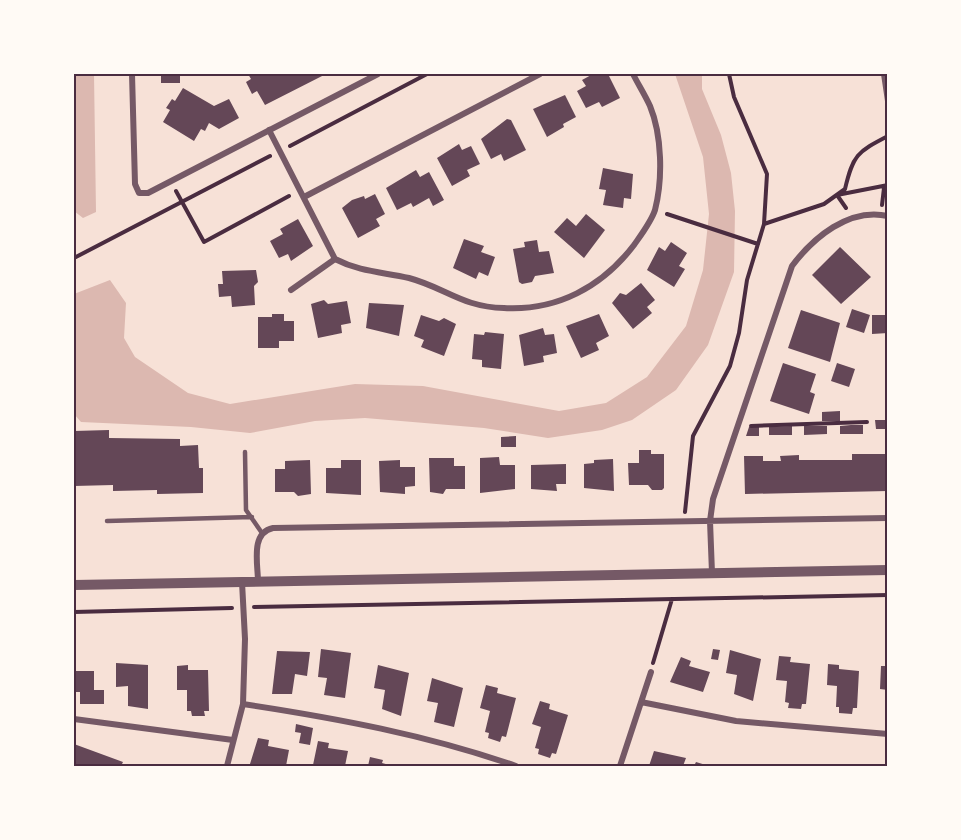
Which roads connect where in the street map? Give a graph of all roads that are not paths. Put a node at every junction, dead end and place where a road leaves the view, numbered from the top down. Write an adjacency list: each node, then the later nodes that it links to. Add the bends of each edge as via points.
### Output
1 (132, 74): 7 (street, via 135,184 139,193 148,193)
2 (378, 74): 7 (street)
3 (540, 74): 8 (street)
4 (633, 74): 10 (street, via 655,122 659,163 654,211 640,237 607,275 570,298 529,308 467,303 412,279 374,274)
5 (884, 74): 6 (street)
6 (888, 101)
7 (269, 130): 8 (street)
8 (304, 197): 10 (street)
9 (888, 216): 16 (street, via 853,219 818,237 792,266 713,499)
10 (335, 259): 11 (street)
11 (291, 290)
12 (245, 452): 13 (lane, via 246,510)
13 (252, 517): 15 (lane); 17 (lane)
14 (888, 518): 16 (street)
15 (107, 521)
16 (710, 521): 17 (street, via 273,528); 19 (street)
17 (262, 533): 21 (street, via 257,541)
18 (888, 570): 19 (street)
19 (712, 573): 21 (street)
20 (242, 582): 21 (street); 22 (street); 25 (street)
21 (258, 582)
22 (74, 585)
23 (651, 672): 24 (street)
24 (641, 702): 27 (street, via 736,721); 31 (street)
25 (243, 704): 28 (street); 30 (street, via 379,727 457,746)
26 (74, 719): 28 (street)
27 (888, 734)
28 (234, 740): 29 (street)
29 (227, 766)
30 (516, 766)
31 (620, 766)

